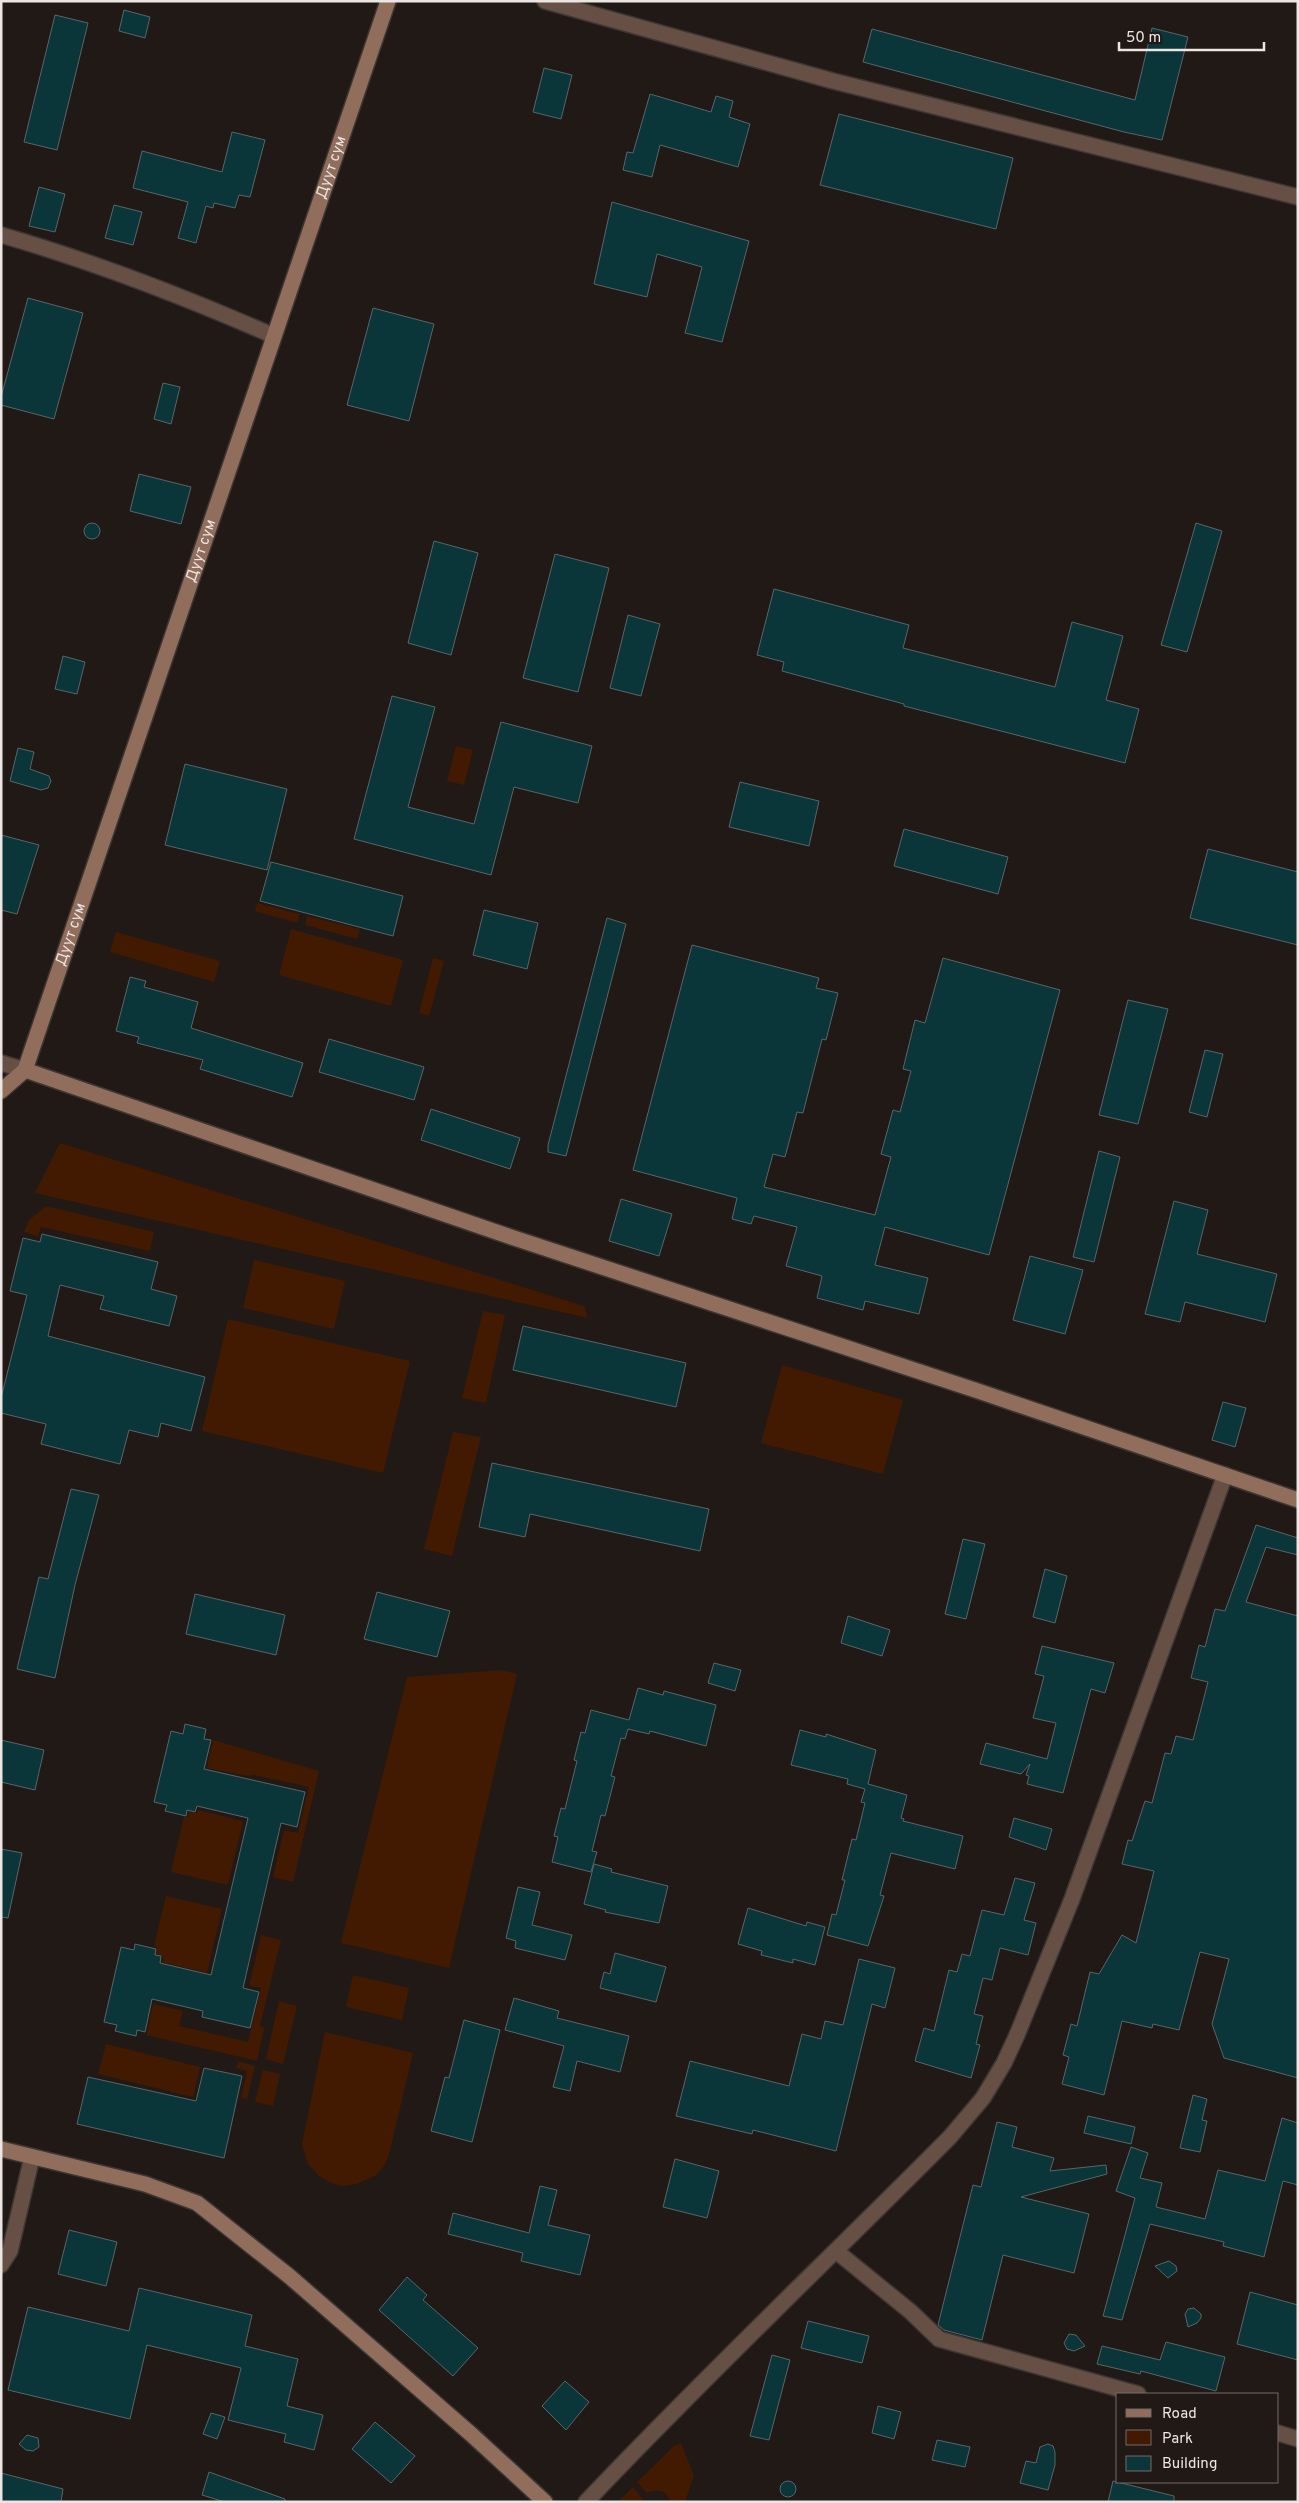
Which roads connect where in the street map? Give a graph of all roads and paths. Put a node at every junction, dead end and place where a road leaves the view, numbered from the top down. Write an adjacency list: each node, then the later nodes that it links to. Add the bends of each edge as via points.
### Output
1 (388, 1): 5 (street, Дуут сум)
2 (545, 1): 3 (street, via 833,81)
3 (1298, 197)
4 (1, 235): 5 (street, via 179,295)
5 (274, 336): 7 (street, Дуут сум)
6 (1, 1063): 7 (street)
7 (25, 1070): 8 (street); 9 (street, via 520,1240)
8 (1, 1091)
9 (1225, 1475): 10 (street); 13 (street, via 1072,1899 1004,2063 982,2098 950,2137)
10 (1298, 1500)
11 (1, 2149): 12 (street)
12 (32, 2157): 14 (street, via 10,2251); 18 (street, via 145,2184 197,2203 289,2276)
13 (836, 2251): 15 (street, via 912,2312 940,2339); 19 (street, via 649,2435)
14 (1, 2265)
15 (1134, 2393)
16 (1279, 2433): 17 (street)
17 (1298, 2439)
18 (545, 2502)
19 (586, 2502)

